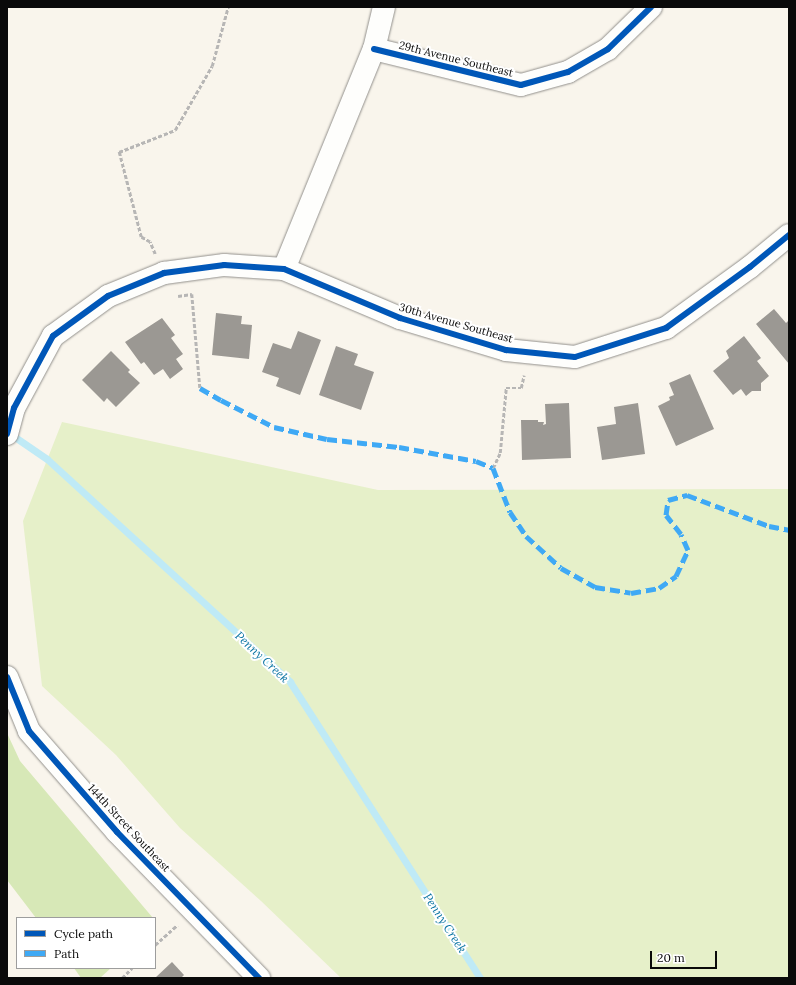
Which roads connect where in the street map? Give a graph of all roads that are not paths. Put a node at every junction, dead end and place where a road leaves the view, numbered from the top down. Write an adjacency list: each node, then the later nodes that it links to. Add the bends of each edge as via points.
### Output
1 (384, 7): 5 (street)
2 (652, 7): 5 (street, 29th Avenue Southeast, via 608,49 568,72 520,85)
3 (661, 7): 4 (street)
4 (665, 7)
5 (374, 49): 7 (street)
6 (789, 235): 7 (street, 30th Avenue Southeast, via 666,328 575,357 506,350 400,318)
7 (284, 268): 8 (street, via 224,265 164,273 108,296 53,336 14,408)
8 (7, 434)
9 (7, 677): 10 (street, 144th Street Southeast, via 29,731 117,832)
10 (259, 978)

